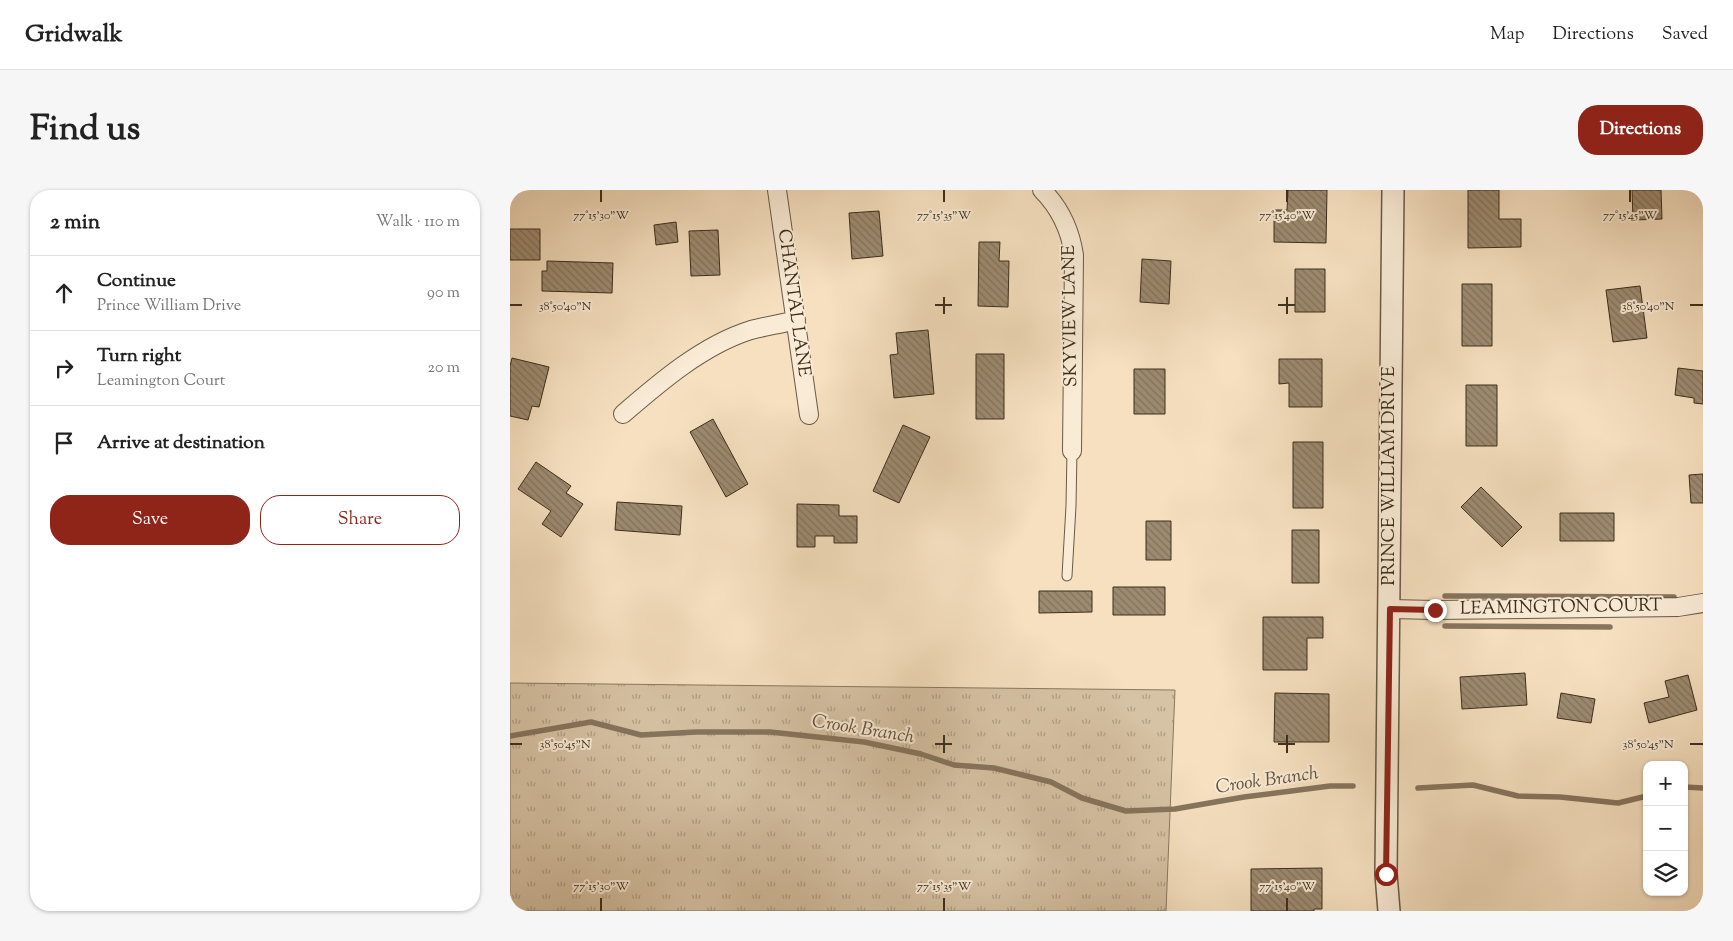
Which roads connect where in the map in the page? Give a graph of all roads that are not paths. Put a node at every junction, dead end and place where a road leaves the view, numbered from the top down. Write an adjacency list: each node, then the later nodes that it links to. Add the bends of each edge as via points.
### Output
1 (777, 190): 4 (street, CHANTAL LANE)
2 (1042, 190): 7 (street, SKYVIEW LANE, via 1064,219 1074,255)
3 (1393, 190): 10 (street, PRINCE WILLIAM DRIVE)
4 (796, 320): 5 (street, via 751,330 729,339 680,367); 6 (street, CHANTAL LANE)
5 (623, 414)
6 (809, 415)
7 (1072, 451): 8 (lane)
8 (1067, 576)
9 (1703, 603): 10 (street, LEAMINGTON COURT, via 1678,607)
10 (1390, 609): 11 (street, PRINCE WILLIAM DRIVE, via 1386,874)
11 (1389, 911)

